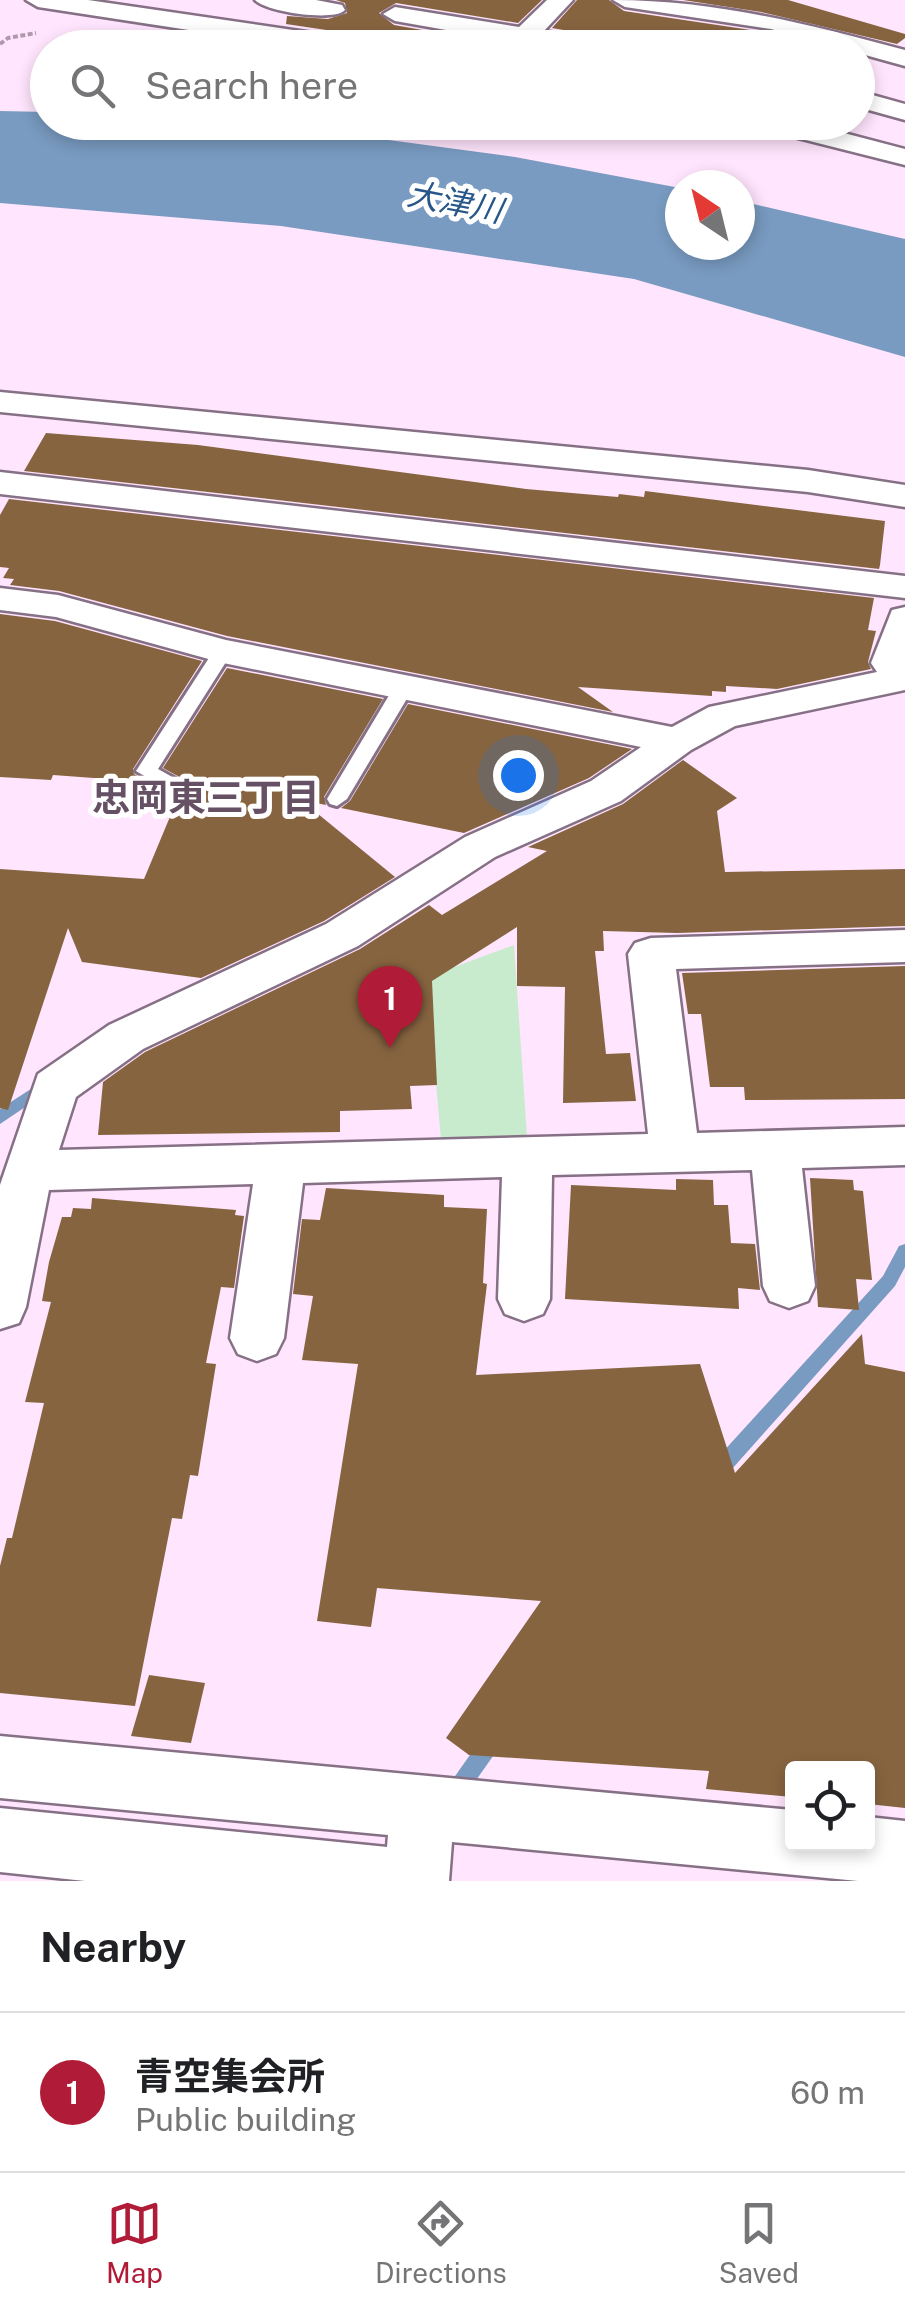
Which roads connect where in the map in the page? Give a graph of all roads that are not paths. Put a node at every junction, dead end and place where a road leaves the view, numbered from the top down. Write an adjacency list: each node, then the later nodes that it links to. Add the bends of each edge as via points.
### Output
1 (38, 0): 7 (street)
2 (267, 0): 6 (street)
3 (561, 0): 10 (street)
4 (626, 0): 11 (street)
5 (403, 7): 8 (street); 9 (street)
6 (332, 10)
7 (277, 30)
8 (377, 30)
9 (500, 30)
10 (531, 30)
11 (803, 30)
12 (875, 50): 13 (street)
13 (905, 58)
14 (875, 104): 15 (street)
15 (905, 112)
16 (836, 140): 17 (street)
17 (905, 158)
18 (0, 402): 20 (street)
19 (0, 483): 21 (street)
20 (905, 496)
21 (905, 587)
22 (0, 599): 24 (street, via 58,606)
23 (905, 618): 25 (street, via 892,663)
24 (223, 651): 26 (street); 28 (lane, via 146,771)
25 (905, 677): 27 (street, via 723,716)
26 (404, 686): 27 (street); 29 (lane)
27 (677, 741): 36 (street, via 606,790 480,847 342,935 126,1037 56,1087)
28 (185, 793)
29 (336, 799)
30 (905, 946): 33 (street, via 651,954)
31 (905, 1146): 32 (street)
32 (775, 1148): 33 (street); 37 (street)
33 (674, 1150): 34 (street)
34 (528, 1155): 35 (street); 38 (street)
35 (281, 1163): 36 (street); 40 (street)
36 (28, 1171): 39 (street)
37 (789, 1286)
38 (524, 1299)
39 (0, 1306)
40 (257, 1338)
41 (0, 1767): 42 (street)
42 (423, 1807): 44 (street); 49 (street)
43 (0, 1840): 48 (street)
44 (785, 1842)
45 (875, 1850): 47 (street)
46 (798, 1851): 50 (street)
47 (905, 1853)
48 (400, 1881)
49 (416, 1881)
50 (791, 1881)

